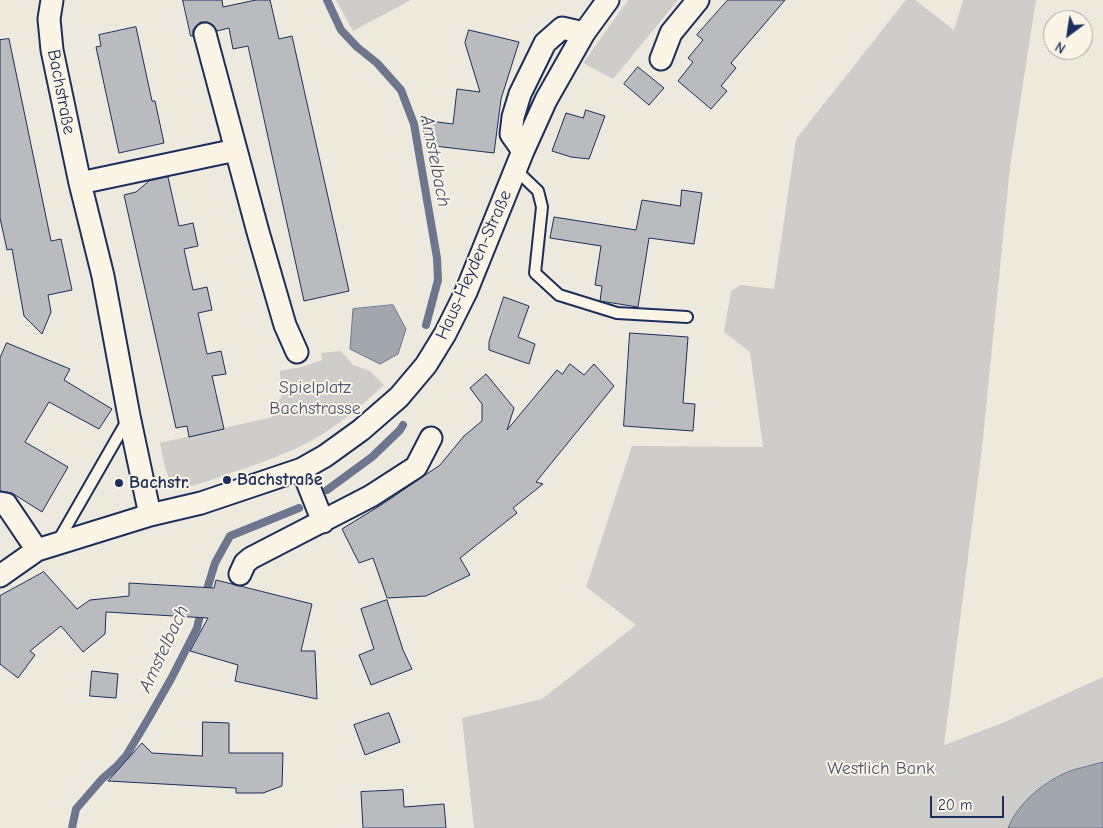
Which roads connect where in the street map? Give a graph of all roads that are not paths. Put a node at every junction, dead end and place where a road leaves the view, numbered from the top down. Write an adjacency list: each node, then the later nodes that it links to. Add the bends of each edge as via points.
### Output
1 (52, 0): 9 (street, Bachstraße, via 49,19 52,50)
2 (608, 0): 4 (street, Haus-Heyden-Straße)
3 (698, 0): 6 (street, via 671,33)
4 (584, 33): 8 (street, Haus-Heyden-Straße, via 546,100); 8 (street, via 562,28 545,43 520,94 513,118 511,134)
5 (205, 34): 7 (street)
6 (661, 59)
7 (236, 150): 9 (street); 11 (street, via 284,325)
8 (520, 160): 10 (lane, via 538,192 542,207 535,273 560,295 617,313); 14 (street, Haus-Heyden-Straße, via 466,292 421,372 399,397 361,430)
9 (80, 183): 12 (street, Bachstraße, via 103,276)
10 (687, 317)
11 (297, 352)
12 (130, 416): 17 (street, Bachstraße); 18 (lane)
13 (431, 438): 16 (street, via 416,467 371,496)
14 (302, 469): 16 (street); 17 (street, Haus-Heyden-Straße, via 201,503)
15 (0, 503): 18 (street, via 6,504)
16 (317, 506): 19 (street, via 245,563)
17 (150, 515): 18 (street, Haus-Heyden-Straße)
18 (46, 548): 20 (street, Haus-Heyden-Straße)
19 (240, 574)
20 (0, 576)

